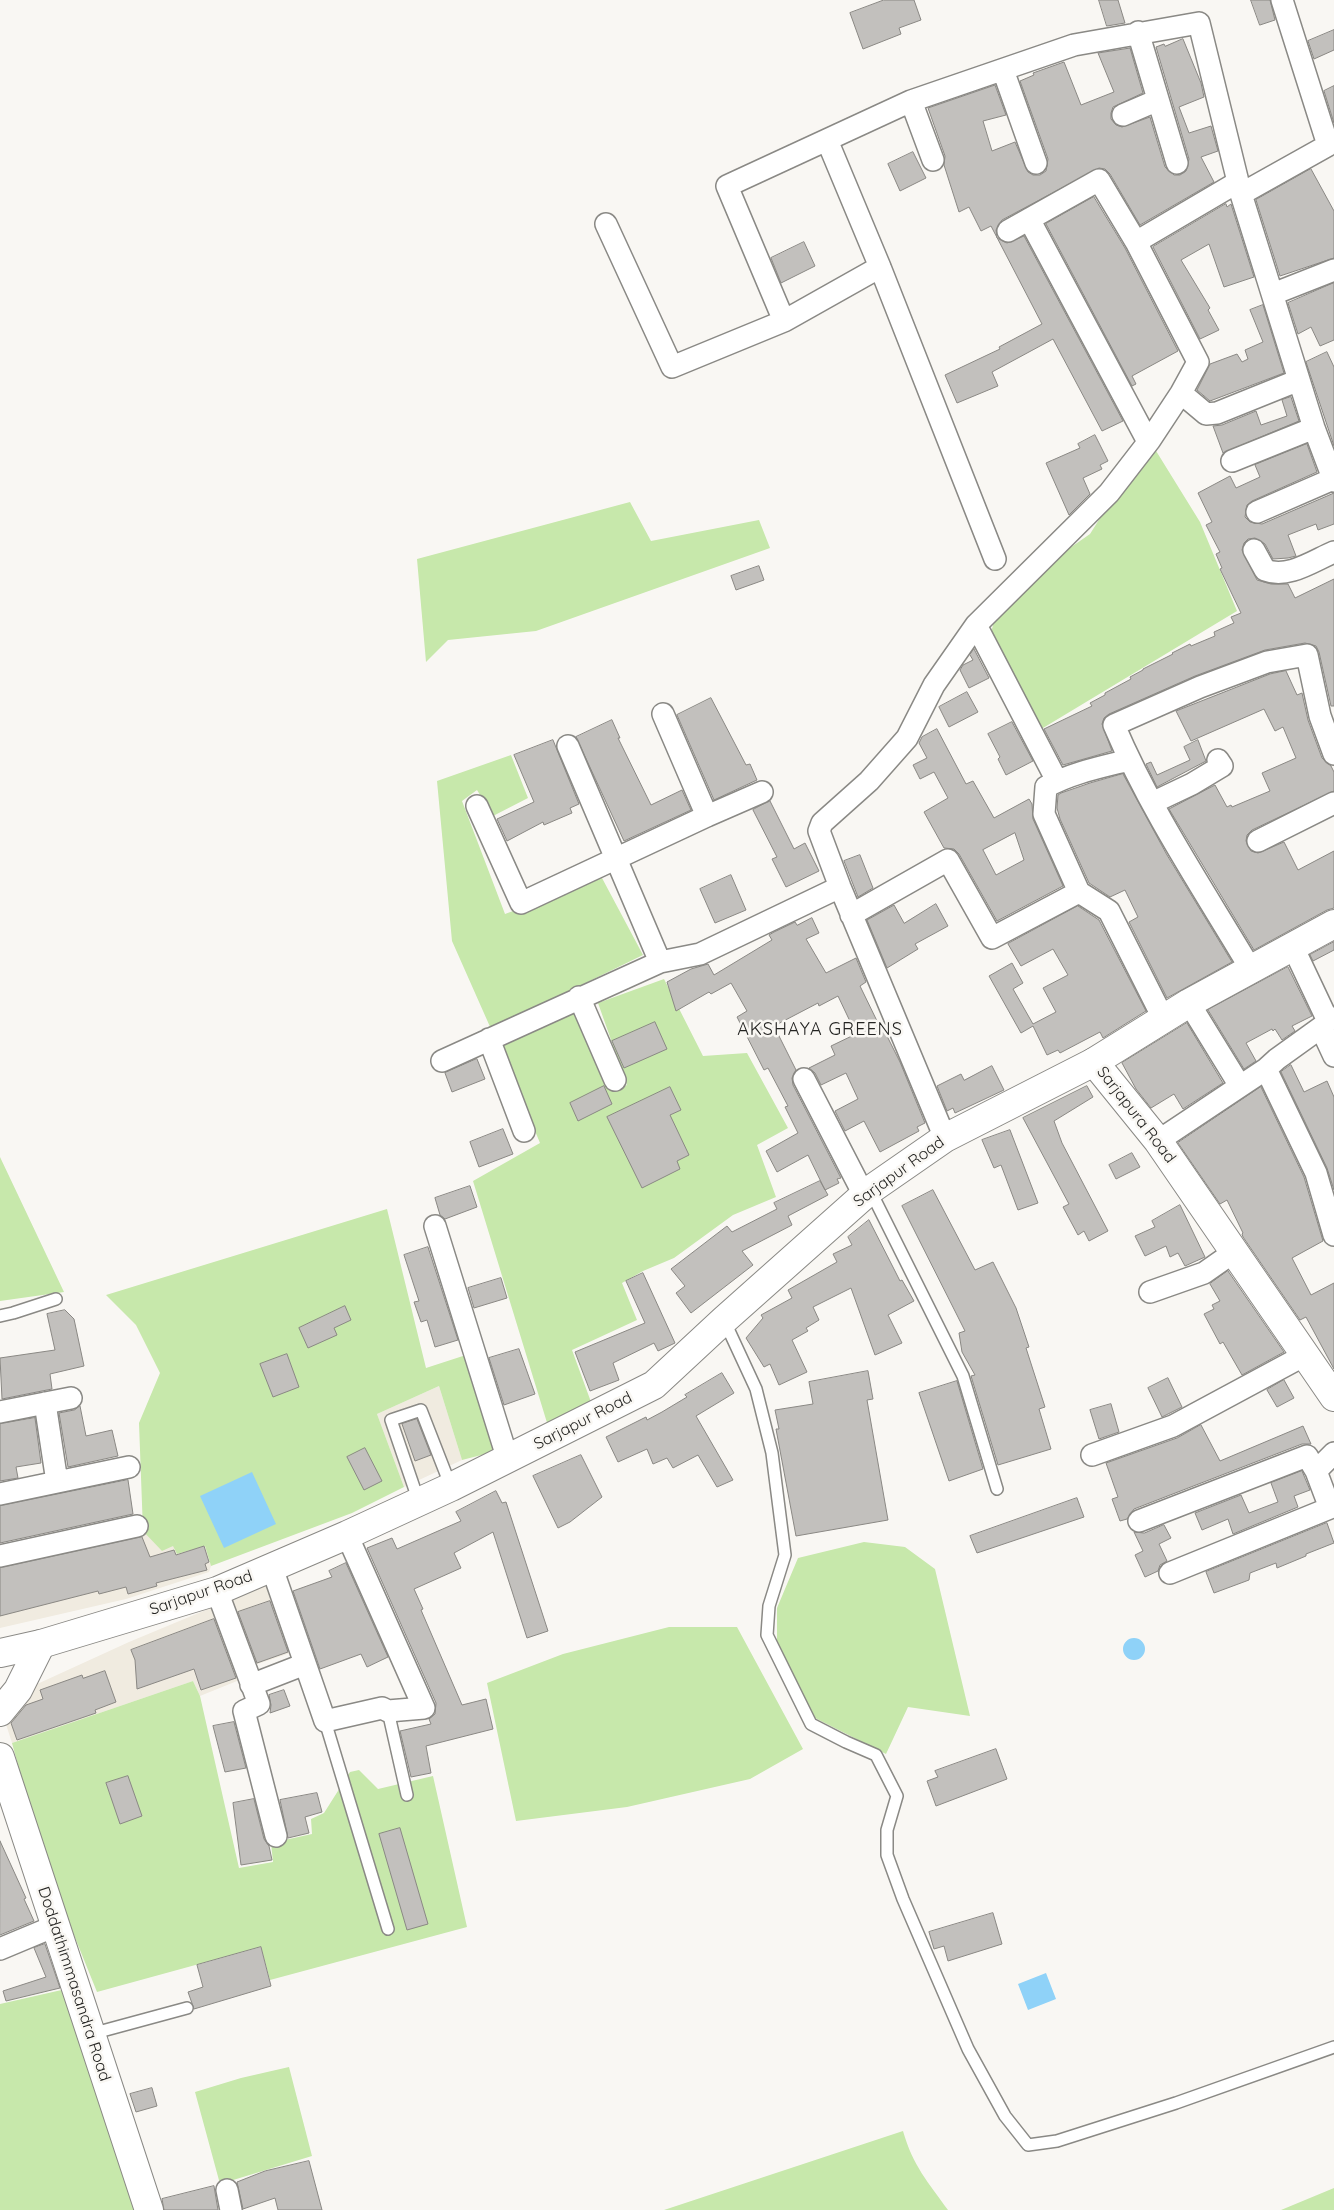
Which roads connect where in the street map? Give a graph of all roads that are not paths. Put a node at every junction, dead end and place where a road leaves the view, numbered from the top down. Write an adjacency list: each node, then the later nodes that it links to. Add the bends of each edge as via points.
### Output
1 (1282, 0): 8 (street)
2 (1138, 32): 3 (street, via 1074,45); 4 (street); 12 (street, via 1199,23)
3 (1003, 70): 5 (street); 10 (street)
4 (1158, 100): 6 (street); 11 (street)
5 (911, 101): 7 (street); 9 (street)
6 (1123, 116)
7 (827, 140): 17 (street); 20 (street, via 727,186)
8 (1331, 144): 12 (street)
9 (933, 160)
10 (1036, 163)
11 (1176, 163)
12 (1239, 188): 16 (street); 19 (street)
13 (1029, 219): 15 (street); 16 (street, via 1099,180); 24 (street)
14 (606, 224): 20 (street, via 672,367)
15 (1008, 230)
16 (1136, 242): 22 (street, via 1198,362)
17 (880, 268): 20 (street); 30 (street)
18 (1334, 270): 19 (street)
19 (1273, 294): 21 (street)
20 (784, 321)
21 (1299, 380): 22 (street, via 1217,413 1206,414); 23 (street)
22 (1181, 394): 24 (street)
23 (1314, 428): 25 (street); 26 (street)
24 (1150, 440): 31 (street, via 1109,493)
25 (1232, 461)
26 (1334, 480): 27 (street)
27 (1257, 512)
28 (1254, 550): 29 (street, via 1265,570 1276,573 1291,571)
29 (1334, 552)
30 (995, 559)
31 (976, 625): 38 (street); 46 (street, via 934,685 907,738 869,782 822,823 819,831 821,841)
32 (663, 714): 43 (street)
33 (1327, 714): 35 (street); 36 (street, via 1307,655 1267,662 1200,686 1114,725)
34 (568, 746): 45 (street)
35 (1334, 754)
36 (1129, 760): 38 (street); 40 (street)
37 (1218, 760): 40 (street, via 1222,766)
38 (1056, 781): 47 (street, via 1046,787 1044,814)
39 (762, 792): 43 (street)
40 (1152, 803): 52 (street)
41 (1334, 803): 44 (street)
42 (477, 806): 45 (street, via 521,903)
43 (707, 816): 45 (street)
44 (1258, 841)
45 (616, 858): 51 (street)
46 (840, 887): 48 (street); 51 (street, via 700,954)
47 (1079, 892): 48 (street, via 992,938 948,860); 55 (street, via 1109,911)
48 (851, 915): 66 (street)
49 (1334, 924): 50 (main road, Sarjapura Road)
50 (1293, 947): 52 (main road, Sarjapura Road); 56 (street)
51 (660, 962): 53 (street)
52 (1250, 968): 54 (main road, Sarjapura Road)
53 (579, 997): 57 (street); 63 (street)
54 (1189, 1003): 55 (main road, Sarjapura Road); 64 (street)
55 (1163, 1018): 60 (main road, Sarjapura Road)
56 (1328, 1023): 58 (street); 61 (street)
57 (489, 1039): 59 (street); 65 (street)
58 (1334, 1056)
59 (442, 1061)
60 (1094, 1062): 66 (main road, Sarjapur Road); 67 (main road, Sarjapura Road)
61 (1266, 1069): 64 (street); 70 (street, via 1316,1173)
62 (804, 1079): 68 (street)
63 (614, 1080)
64 (1240, 1086): 67 (street)
65 (524, 1131)
66 (945, 1138): 68 (main road, Sarjapur Road)
67 (1158, 1141): 71 (main road, Sarjapura Road)
68 (867, 1193): 75 (main road, Sarjapur Road); 88 (lane, via 962,1376)
69 (435, 1226): 83 (street)
70 (1334, 1236)
71 (1234, 1252): 72 (street, via 1204,1273); 76 (main road, Sarjapura Road)
72 (1150, 1292)
73 (56, 1299): 74 (lane)
74 (0, 1316)
75 (724, 1320): 83 (main road, Sarjapur Road, via 654,1385); 113 (lane, via 756,1389 772,1453 785,1555 769,1606 767,1636 811,1724 876,1755 897,1796 887,1830 888,1855 903,1899 968,2049 1005,2116 1028,2145 1057,2141 1176,2103)
76 (1305, 1355): 77 (main road, Sarjapura Road); 82 (street, via 1173,1426)
77 (1334, 1397)
78 (71, 1398): 79 (street)
79 (46, 1403): 80 (street); 86 (street)
80 (0, 1412)
81 (1334, 1453): 85 (street)
82 (1092, 1455)
83 (508, 1460): 87 (main road, Sarjapur Road)
84 (129, 1467): 86 (street)
85 (1316, 1471): 91 (street, via 1307,1456); 96 (street, via 1330,1508)
86 (56, 1482): 89 (street)
87 (451, 1487): 90 (main road, Sarjapur Road); 90 (lane, via 421,1410 391,1420)
88 (997, 1488)
89 (0, 1494)
90 (419, 1502): 93 (main road, Sarjapur Road)
91 (1139, 1520)
92 (137, 1526): 94 (street)
93 (347, 1535): 95 (main road, Sarjapur Road); 102 (street, via 424,1708)
94 (0, 1556)
95 (272, 1568): 97 (main road, Sarjapur Road); 100 (street)
96 (1170, 1573)
97 (217, 1592): 98 (main road, Sarjapur Road); 101 (street)
98 (41, 1644): 99 (main road, Sarjapur Road); 103 (main road, via 18,1690)
99 (0, 1653)
100 (305, 1664): 101 (street); 104 (street)
101 (251, 1685): 107 (street, via 259,1704 244,1711)
102 (388, 1711): 104 (street, via 382,1708); 106 (lane)
103 (0, 1712)
104 (325, 1721): 109 (lane)
105 (0, 1758): 108 (main road, Doddathimmasandra Road)
106 (408, 1795)
107 (276, 1836)
108 (55, 1926): 110 (street); 112 (main road, Doddathimmasandra Road)
109 (388, 1929)
110 (0, 1949)
111 (187, 2008): 112 (lane)
112 (91, 2034): 114 (main road, Doddathimmasandra Road)
113 (1334, 2047)
114 (149, 2210)

